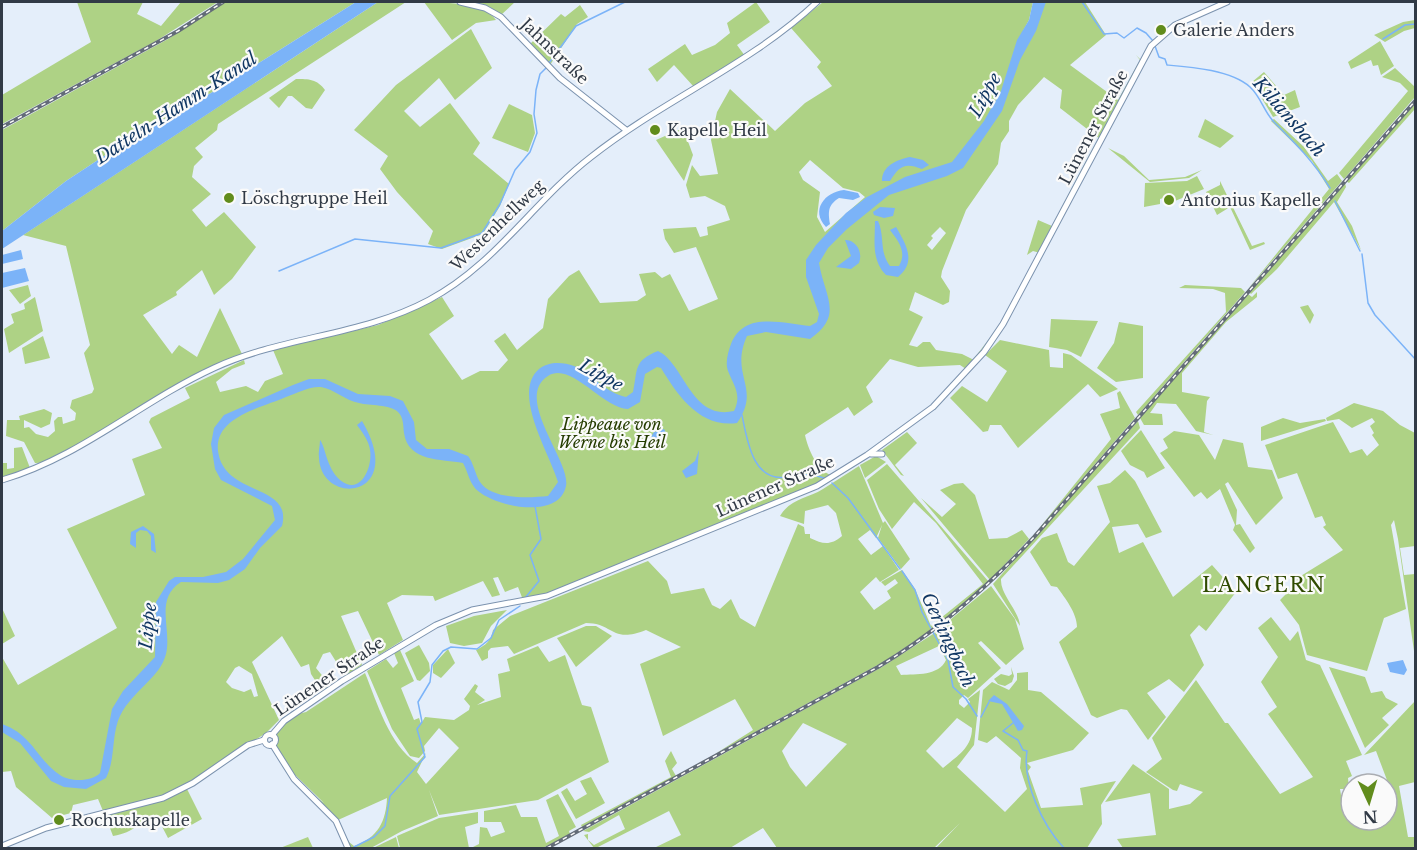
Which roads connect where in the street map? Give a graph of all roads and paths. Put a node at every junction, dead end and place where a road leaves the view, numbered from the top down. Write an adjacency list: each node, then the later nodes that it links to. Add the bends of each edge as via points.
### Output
1 (460, 2): 4 (main road, Jahnstraße, via 501,17 560,78)
2 (817, 2): 4 (main road, Westenhellweg, via 750,55)
3 (1227, 2): 6 (main road, Lünener Straße, via 1180,22 1151,46 996,335 942,399)
4 (626, 130): 7 (main road, Westenhellweg, via 560,183 477,267 429,300 384,319 233,360 184,383 71,453)
5 (882, 454): 6 (main road)
6 (867, 455): 8 (main road, Lünener Straße, via 817,486 560,592 472,610 443,621 337,685 284,721)
7 (2, 480)
8 (272, 735): 9 (main road); 10 (main road)
9 (264, 740): 10 (main road); 11 (main road, via 248,745 193,783 163,798 46,828)
10 (272, 744): 12 (main road, via 294,779 336,821)
11 (2, 846)
12 (348, 849)

